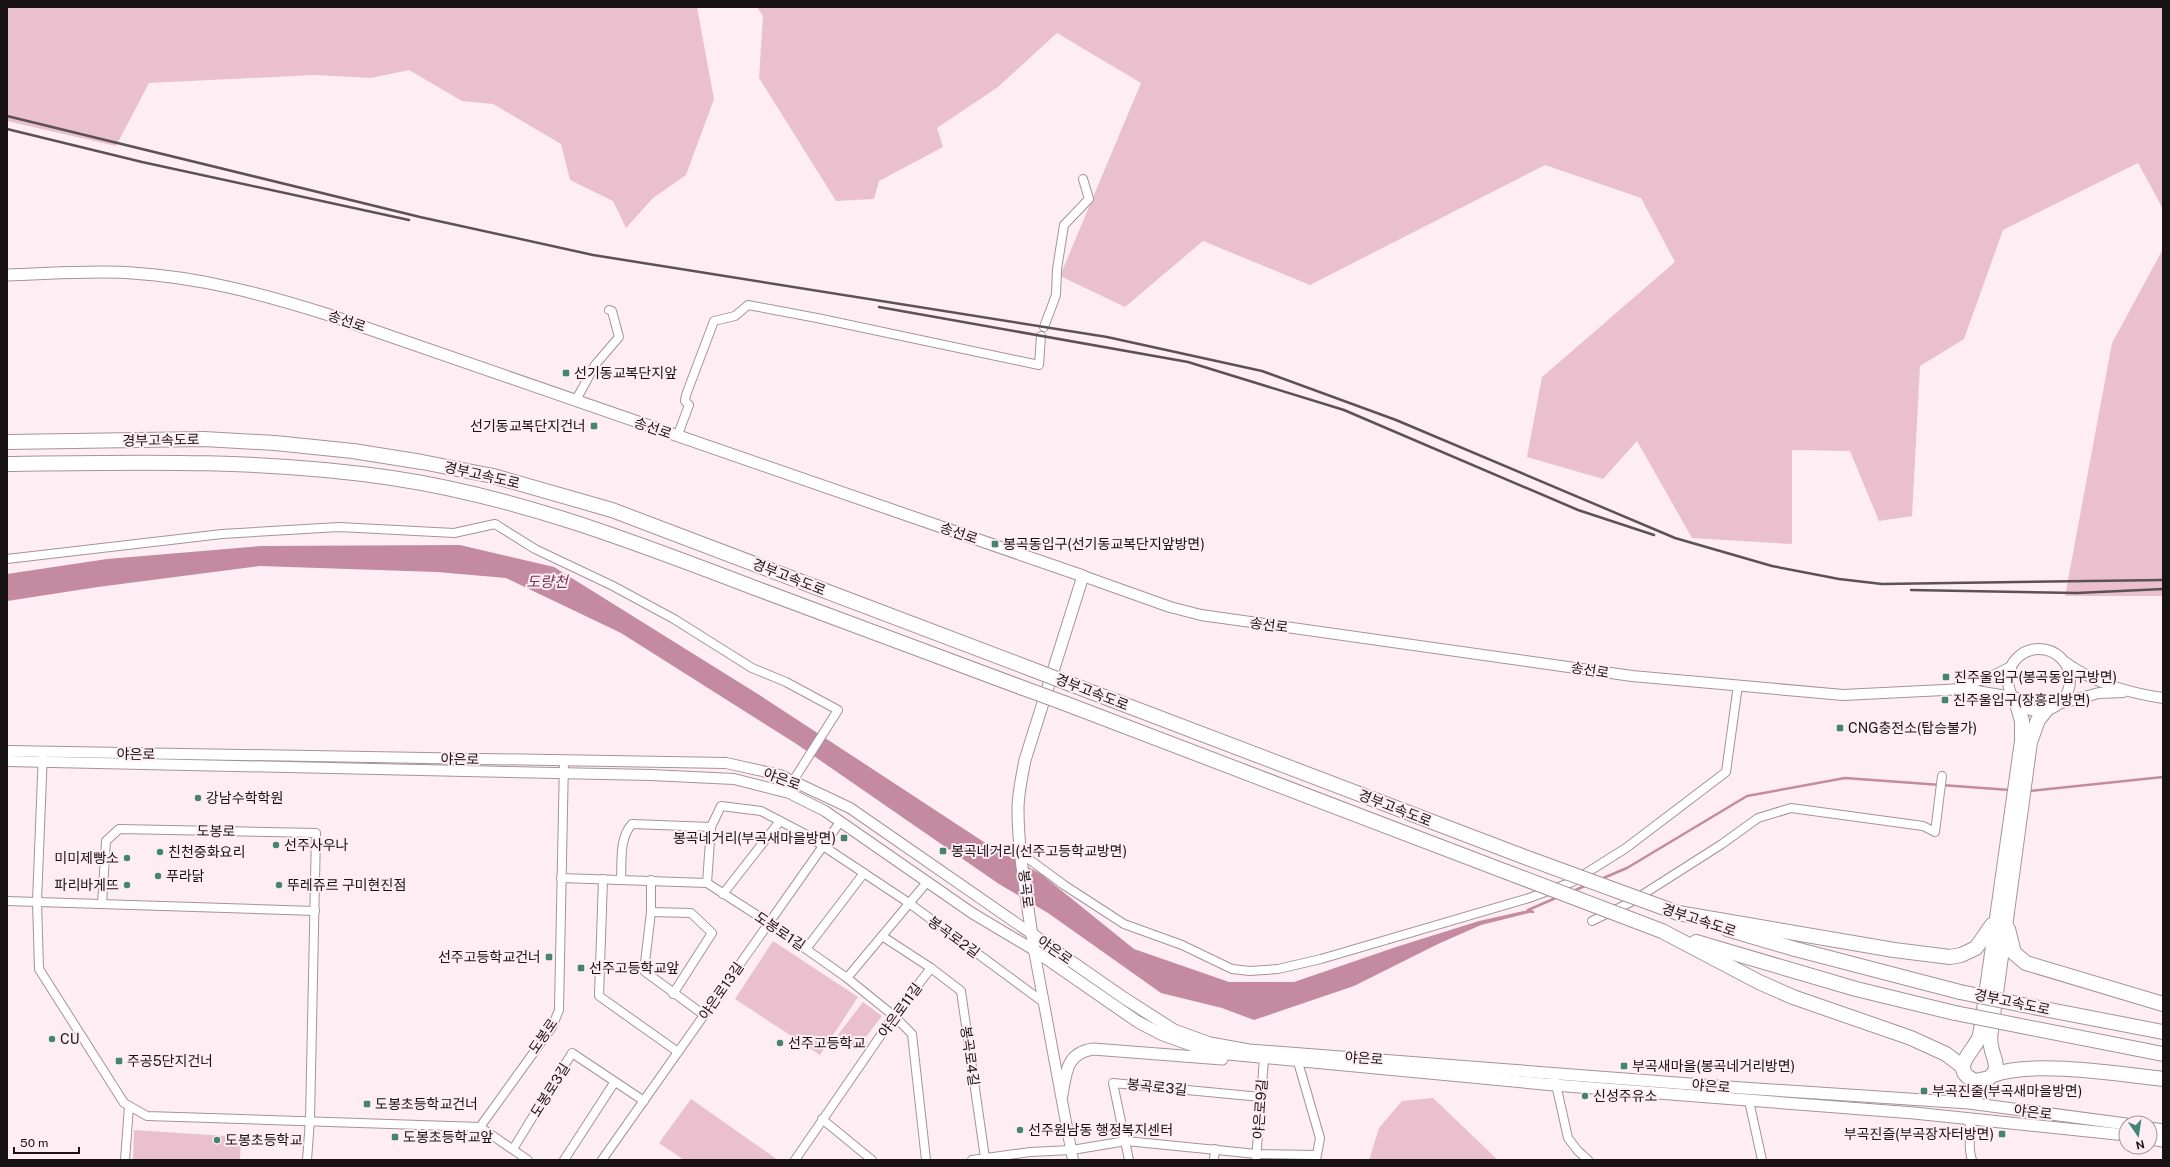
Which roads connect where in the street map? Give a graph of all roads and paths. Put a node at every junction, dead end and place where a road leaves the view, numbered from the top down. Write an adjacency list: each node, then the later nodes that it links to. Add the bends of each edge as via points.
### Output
1 (1083, 179): 4 (street, via 1089,199 1064,226 1056,294)
2 (7, 275): 6 (main road, 송선로, via 130,272 250,291 326,314)
3 (609, 310): 6 (street, via 612,311 619,337 595,366)
4 (1044, 327)
5 (1042, 336): 7 (street, via 1039,365 748,305 735,316 714,321 686,395 685,401 689,405)
6 (576, 400): 7 (main road, 송선로)
7 (677, 437): 11 (main road, 송선로)
8 (7, 442): 47 (highway, 경부고속도로, bridge, via 204,439 275,443 384,456 493,476 612,510)
9 (7, 464): 51 (highway, 경부고속도로, bridge, via 261,464 394,478 473,493 555,515 653,548)
10 (7, 559): 27 (street, via 222,534 339,527 454,533 494,524 535,549 613,586 674,619 752,668 786,682 838,710)
11 (1083, 576): 14 (street, 송선로, via 1170,607 1201,615 1632,676); 32 (main road, 봉곡로, via 1025,760 1018,808)
12 (2064, 662): 13 (street, via 2051,651 2037,649 2022,654); 16 (street, via 2088,677); 19 (street, via 2070,684 2065,696)
13 (2010, 667): 15 (street, via 1978,682); 18 (street, via 2008,682)
14 (1738, 686): 15 (street, 송선로, via 1843,695); 32 (street, via 1726,772 1626,848 1572,882 1529,898 1286,968 1250,971 1232,969 1182,945 1124,924)
15 (1934, 690): 18 (street, via 1977,690)
16 (2129, 692): 17 (street); 19 (street, via 2099,693)
17 (2163, 698)
18 (2015, 699): 19 (street, via 2030,709); 24 (highway, via 2022,730)
19 (2052, 707): 24 (highway, via 2033,730)
20 (7, 751): 21 (street, 야은로)
21 (43, 757): 22 (street, 야은로); 23 (street, 야은로); 25 (street, 야은로); 42 (street)
22 (564, 760): 25 (street, 도봉로); 27 (street, 야은로, via 726,763 780,775)
23 (7, 761)
24 (2021, 771): 48 (highway)
25 (564, 773): 29 (street, 야은로, via 734,779 789,793 825,811); 34 (street, 도봉로)
26 (1942, 776): 49 (street, via 1935,832 1923,826 1791,808 1758,818 1631,902)
27 (793, 781): 52 (street, 야은로, via 850,808)
28 (780, 821): 30 (street, 봉곡로2길, via 762,812 721,806); 31 (street, 봉곡로2길); 40 (street)
29 (840, 822): 31 (street, 야은로13길); 38 (street, 야은로)
30 (711, 827): 36 (street, via 632,824 623,837); 39 (street, 봉곡로2길)
31 (824, 845): 33 (street, 봉곡로2길); 50 (street, 야은로13길)
32 (1022, 854): 52 (main road, 봉곡로)
33 (864, 873): 43 (street, 봉곡로2길); 54 (street)
34 (561, 878): 35 (street, 도봉로1길); 83 (street, 도봉로, via 559,1010 552,1027)
35 (603, 879): 36 (street, 도봉로1길); 64 (street, via 599,996)
36 (621, 879): 37 (street, 도봉로1길)
37 (651, 880): 39 (street, 도봉로1길); 46 (street)
38 (927, 882): 43 (street); 55 (street, 야은로, via 972,913)
39 (706, 883): 40 (street, 도봉로1길)
40 (723, 894): 50 (street, 도봉로1길)
41 (7, 901): 42 (street)
42 (37, 901): 44 (street); 78 (street, via 39,969 124,1103)
43 (909, 903): 53 (street); 59 (street, 봉곡로2길)
44 (102, 904): 45 (street); 45 (street, 도봉로, via 106,841 119,829 316,833)
45 (315, 911): 81 (street, 도봉로)
46 (651, 912): 58 (street, via 644,971); 58 (street, via 691,913 712,933)
47 (1678, 913): 48 (highway, via 1894,950 1950,957 1976,948); 63 (highway, 경부고속도로, bridge, via 1795,949 1960,992)
48 (2001, 914): 60 (highway, via 2014,953 2022,960); 68 (highway, via 1981,1030 1975,1045 1965,1057); 70 (highway, via 1991,1030 1991,1047 1997,1063)
49 (1592, 921)
50 (769, 923): 54 (street, 도봉로1길); 61 (street, 야은로13길)
51 (1662, 931): 65 (highway, 경부고속도로, bridge, via 1834,982 1955,1013); 68 (highway, via 1759,982 1793,997 1911,1038 1946,1054)
52 (1032, 934): 55 (main road, 봉곡로); 69 (main road, 야은로, via 1174,1030 1210,1043 1249,1050)
53 (882, 936): 56 (street, 야은로11길); 57 (street)
54 (806, 949): 57 (street, 도봉로1길)
55 (1034, 950): 59 (street, 봉곡로); 66 (main road, 야은로, via 1138,1022 1163,1036 1205,1050)
56 (931, 968): 62 (street, 야은로11길); 91 (street, 봉곡로4길, via 961,991)
57 (847, 978): 62 (street, 도봉로1길)
58 (673, 994): 61 (street)
59 (1043, 1002): 74 (street, 봉곡로)
60 (2163, 1004)
61 (704, 1015): 64 (street, 야은로13길)
62 (894, 1016): 80 (street, 야은로11길); 100 (street, via 912,1034)
63 (2163, 1032)
64 (678, 1052): 77 (street, 야은로13길)
65 (2163, 1054)
66 (1264, 1059): 67 (main road, 야은로); 74 (main road, via 1211,1059 1083,1050 1071,1060); 75 (street, 야은로9길)
67 (1298, 1062): 73 (main road, 야은로); 92 (street, via 1320,1138)
68 (1964, 1067): 70 (highway, via 1966,1074 1976,1081)
69 (1553, 1073): 73 (street); 82 (main road, 야은로, via 1969,1103)
70 (1993, 1076): 71 (highway, via 2014,1070 2054,1069)
71 (2163, 1079)
72 (614, 1083): 77 (street, 도봉로3길); 86 (street, 도봉로3길, via 572,1053); 97 (street)
73 (1556, 1086): 76 (main road, 야은로); 104 (street, via 1568,1138)
74 (1062, 1095): 88 (street, 봉곡로)
75 (1261, 1097): 85 (street, 봉곡로3길, via 1113,1083); 90 (street, 야은로9길)
76 (1749, 1100): 79 (main road, 야은로); 105 (street)
77 (644, 1101): 98 (street, 야은로13길)
78 (129, 1106): 81 (street, via 147,1116); 94 (street)
79 (1968, 1118): 84 (main road, 야은로); 106 (street, via 1972,1129 1969,1148)
80 (822, 1119): 93 (street, 야은로11길); 99 (street)
81 (310, 1120): 83 (street); 95 (street, 도봉로)
82 (2118, 1123)
83 (480, 1127): 86 (street)
84 (2118, 1134)
85 (1126, 1140): 87 (street); 88 (street); 102 (street, 봉곡로3길)
86 (513, 1149): 96 (street)
87 (1215, 1149): 90 (street); 103 (street)
88 (1073, 1155): 89 (street)
89 (1031, 1156): 91 (street)
90 (1257, 1157): 92 (street)
91 (986, 1158): 101 (street)
92 (1316, 1158)
93 (798, 1159)
94 (125, 1160)
95 (307, 1160)
96 (528, 1160)
97 (564, 1160)
98 (602, 1160)
99 (872, 1160)
100 (926, 1160)
101 (972, 1160)
102 (1129, 1160)
103 (1214, 1160)
104 (1588, 1160)
105 (1762, 1160)
106 (1972, 1160)

